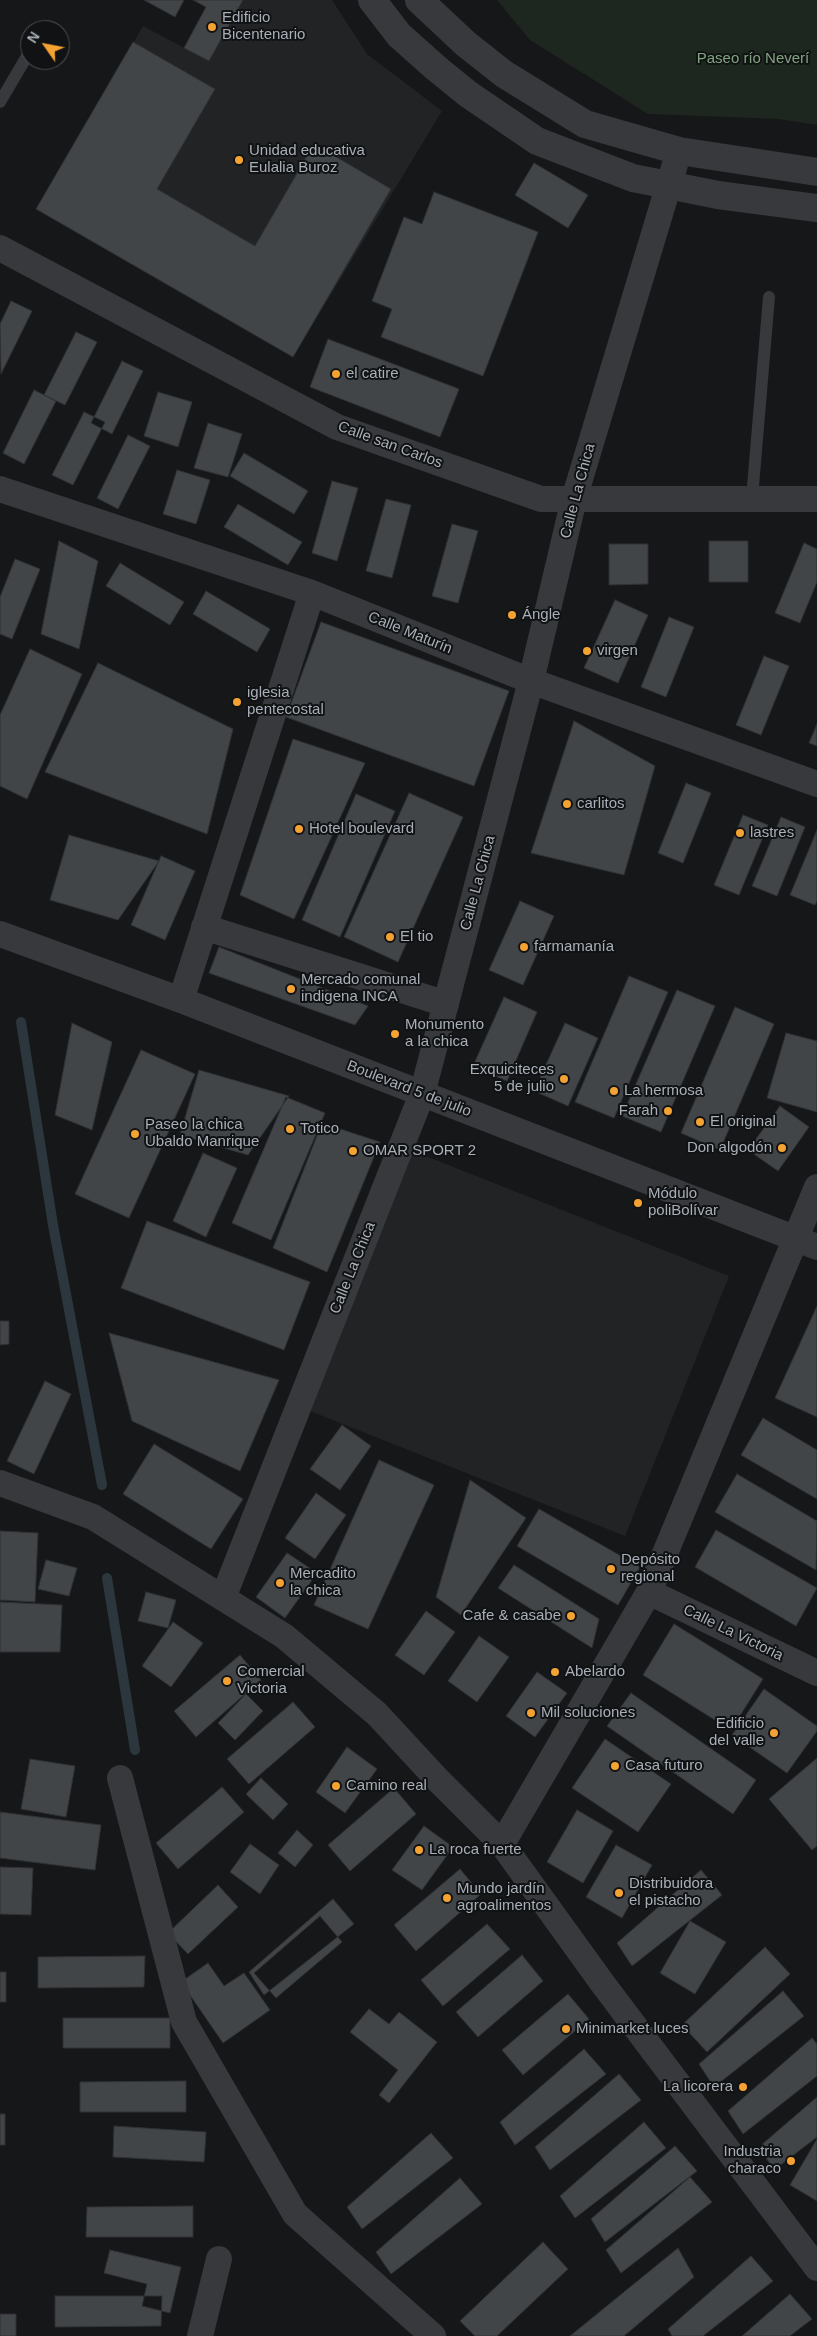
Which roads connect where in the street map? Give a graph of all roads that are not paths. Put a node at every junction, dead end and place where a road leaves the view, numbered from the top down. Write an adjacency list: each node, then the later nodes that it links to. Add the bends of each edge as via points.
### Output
1 (372, 0): 7 (street, via 399,36 436,68 537,141 633,178)
2 (419, 0): 5 (street, via 466,44 547,102 585,124)
3 (20, 68): 4 (lane)
4 (0, 102)
5 (679, 151): 6 (street); 7 (street, Calle La Chica)
6 (817, 172)
7 (669, 185): 8 (street); 13 (street, Calle La Chica)
8 (817, 208)
9 (0, 248): 13 (street, Calle san Carlos, via 338,427 541,499)
10 (769, 297): 12 (lane)
11 (0, 489): 15 (street, Calle Maturín)
12 (752, 498): 13 (street, Calle san Carlos); 14 (street, Calle san Carlos)
13 (574, 499): 16 (street, Calle La Chica)
14 (817, 499)
15 (312, 593): 16 (street, Calle Maturín); 18 (street)
16 (531, 681): 17 (street, Calle Maturín); 21 (street, Calle La Chica)
17 (817, 784)
18 (204, 927): 20 (street); 21 (street)
19 (0, 934): 20 (street, Boulevard 5 de julio)
20 (180, 1000): 22 (street, Boulevard 5 de julio)
21 (446, 1004): 22 (street, Calle La Chica)
22 (422, 1094): 24 (street, Boulevard 5 de julio); 27 (street, Calle La Chica)
23 (817, 1187): 24 (street)
24 (806, 1243): 26 (street)
25 (0, 1483): 27 (street, via 93,1517)
26 (649, 1592): 28 (street, Calle La Victoria); 30 (street)
27 (223, 1598): 30 (street, via 284,1636 377,1714)
28 (817, 1673)
29 (120, 1778): 34 (street, via 184,2022 295,2214)
30 (502, 1844): 32 (street)
31 (219, 2259): 33 (street)
32 (817, 2268)
33 (200, 2336)
34 (433, 2336)

